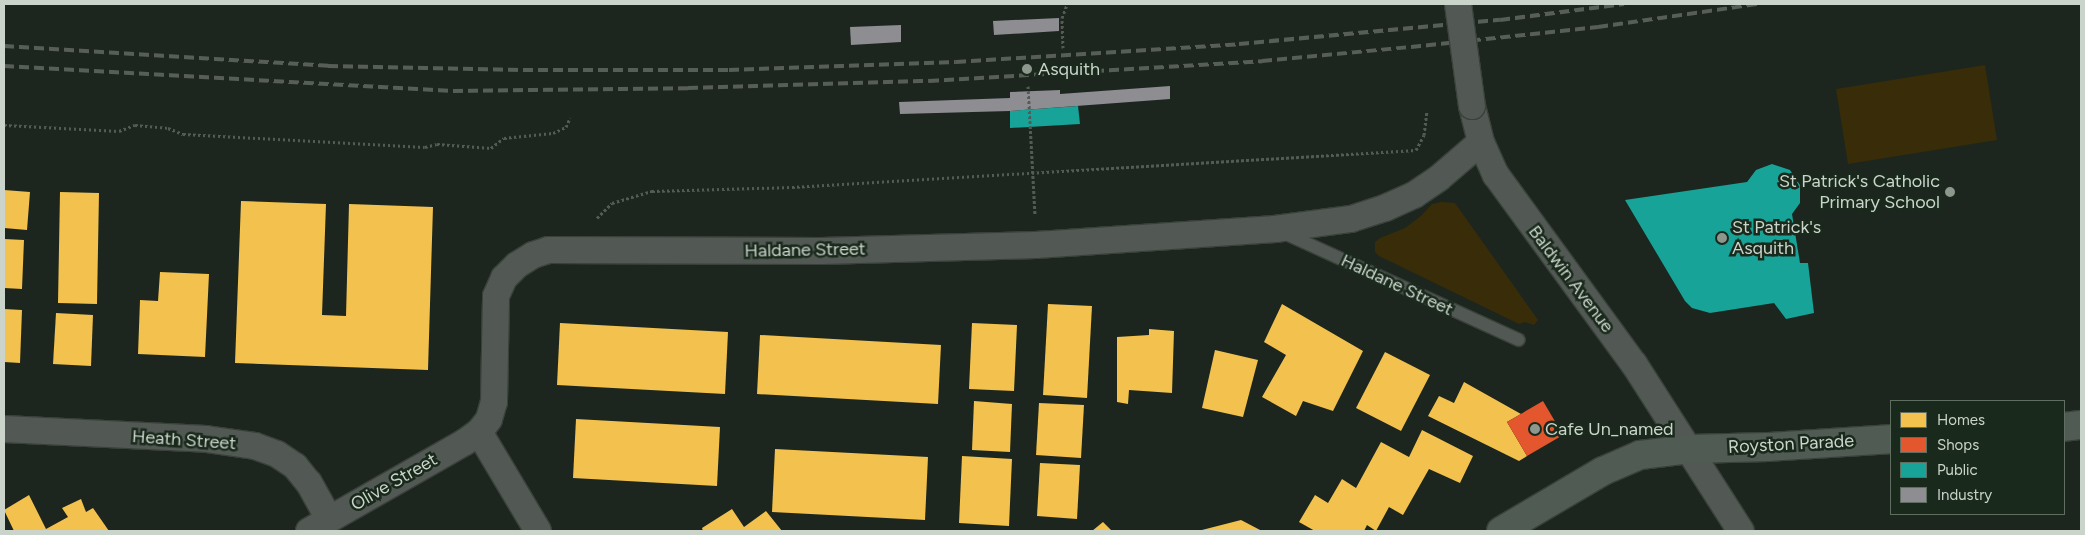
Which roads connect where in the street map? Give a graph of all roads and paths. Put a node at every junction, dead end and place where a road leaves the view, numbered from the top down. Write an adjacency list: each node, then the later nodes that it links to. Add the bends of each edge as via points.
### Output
1 (1067, 4): 3 (path, via 1062,18)
2 (1458, 4): 8 (street, Baldwin Avenue, bridge, via 1472,106)
3 (1063, 48)
4 (1028, 86): 9 (path)
5 (1427, 111): 9 (path, via 1424,135 1416,150)
6 (570, 118): 7 (path, via 566,127 552,133 504,138 491,148 183,134 168,128 135,124 119,131)
7 (4, 125)
8 (1481, 142): 11 (street, Haldane Street, via 1439,178 1385,208 1351,219); 19 (street, Baldwin Avenue, via 1511,198 1634,364)
9 (1033, 173): 10 (path, via 792,187 652,191 612,204); 12 (path)
10 (596, 220)
11 (1275, 229): 12 (street, Haldane Street); 13 (lane, Haldane Street)
12 (1036, 244): 17 (street, Haldane Street, via 796,251 548,250 533,255 504,278 496,296 494,402 489,419)
13 (1519, 340)
14 (2081, 425): 15 (main road)
15 (2065, 427)
16 (4, 429): 20 (street, Heath Street, via 206,439 255,446 277,454 295,466 309,483)
17 (479, 432): 20 (street, Olive Street); 21 (street)
18 (1890, 438): 19 (main road, Royston Parade)
19 (1690, 449): 22 (main road, Royston Parade, via 1649,454 1615,464); 23 (street, Baldwin Avenue)
20 (319, 525)
21 (538, 531)
22 (1501, 531)
23 (1741, 531)

